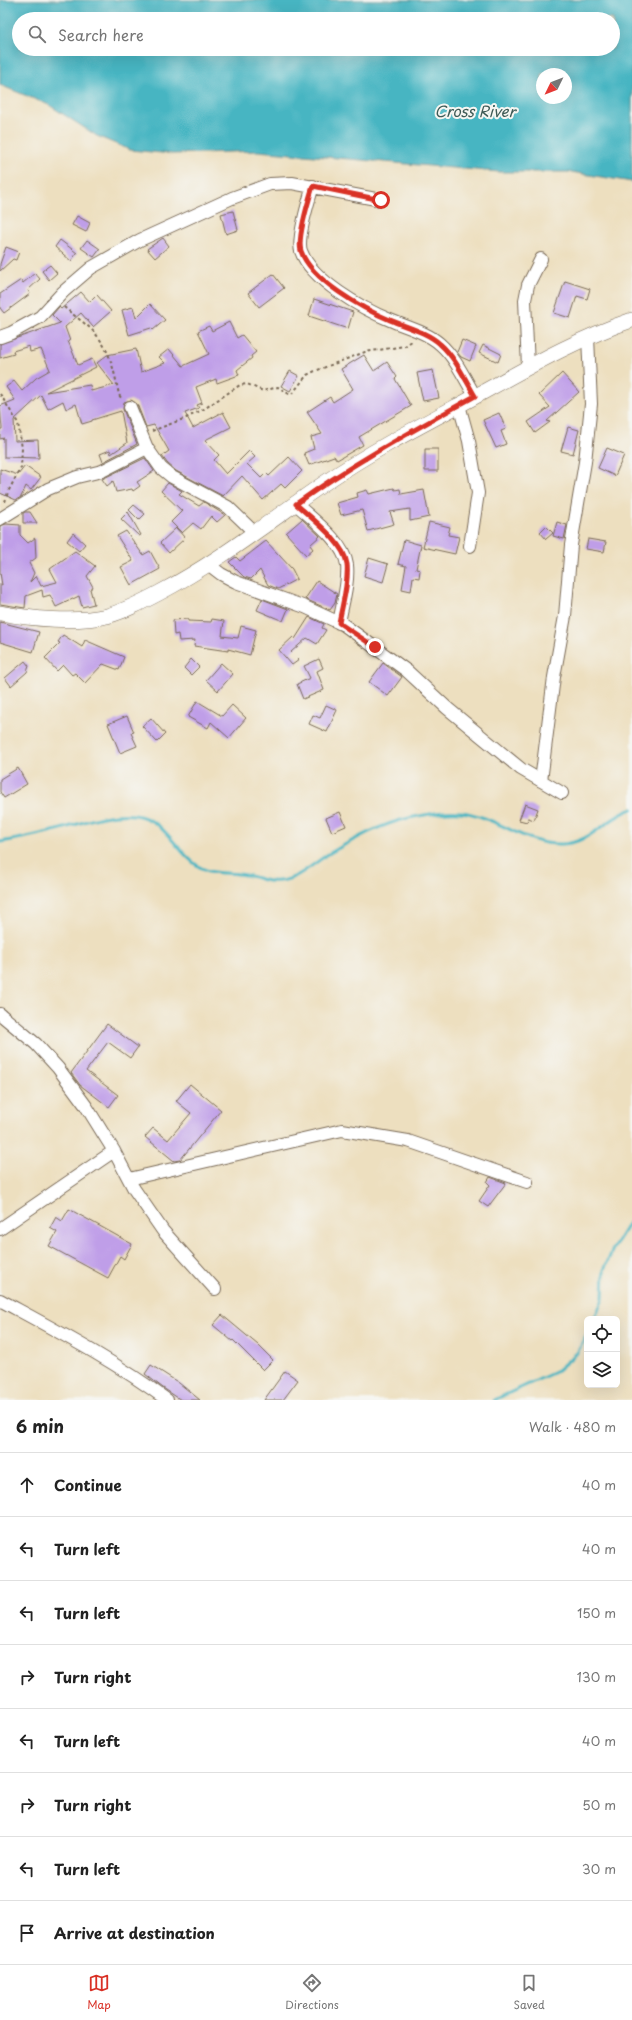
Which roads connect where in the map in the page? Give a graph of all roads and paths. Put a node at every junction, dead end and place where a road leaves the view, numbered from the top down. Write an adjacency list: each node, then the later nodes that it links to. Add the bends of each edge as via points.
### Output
1 (313, 186): 2 (street); 4 (street, via 292,183 270,184 232,198 140,240 91,268); 6 (street, via 303,227 301,250 306,260 337,292 376,314)
2 (381, 200)
3 (542, 259): 9 (street, via 528,285 526,300)
4 (56, 299): 7 (street, via 40,317); 13 (path, via 100,339 113,365 119,395)
5 (632, 320): 8 (street)
6 (418, 332): 11 (street, via 439,343 448,352); 14 (path, via 405,346 365,352 315,371 307,375 292,394 278,387 263,391 247,384 240,385 204,409)
7 (0, 337)
8 (588, 337): 9 (street); 23 (street, via 591,404 588,433)
9 (528, 366): 11 (street)
10 (0, 394): 17 (path, via 18,424 22,448 21,467 8,492)
11 (475, 396): 12 (street)
12 (459, 405): 16 (street, via 372,454); 19 (street, via 478,493)
13 (130, 407): 14 (street)
14 (141, 435): 15 (street)
15 (147, 448): 17 (street, via 102,471 48,489); 18 (street, via 165,473 228,507)
16 (296, 504): 18 (street); 22 (street, via 337,542 343,552 347,564 346,582)
17 (1, 518)
18 (254, 532): 20 (street)
19 (470, 546)
20 (208, 564): 21 (street, via 136,605 107,616 62,619); 22 (street, via 236,582 305,607)
21 (0, 613)
22 (339, 623): 23 (street, via 408,671 499,751)
23 (541, 781): 24 (street)
24 (562, 793)
25 (0, 1014): 26 (street, via 36,1044 58,1068)
26 (114, 1151): 27 (street); 29 (street)
27 (129, 1179): 28 (street, via 342,1130 408,1141); 30 (street, via 163,1231)
28 (527, 1182)
29 (0, 1228)
30 (215, 1289)
31 (0, 1300): 32 (street, via 85,1346)
32 (167, 1400)

